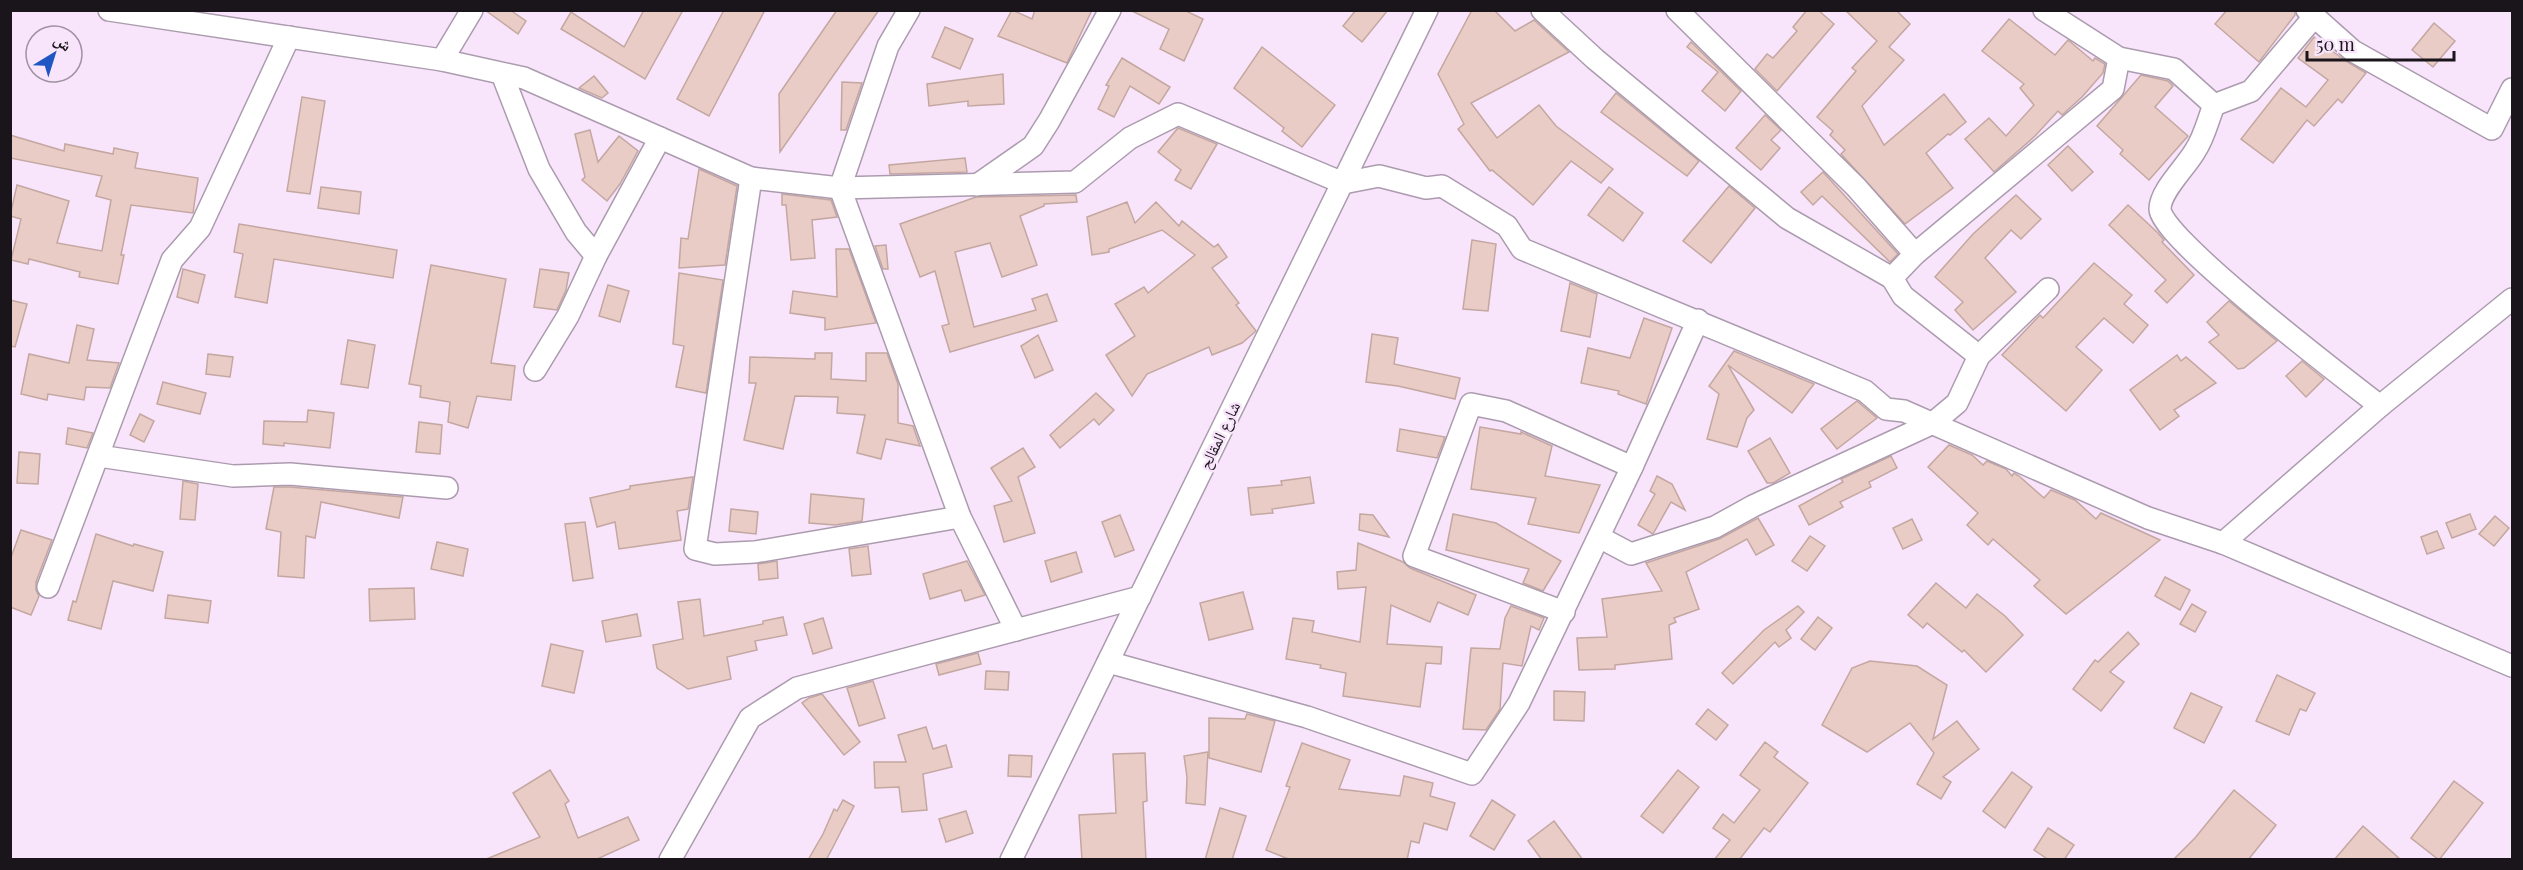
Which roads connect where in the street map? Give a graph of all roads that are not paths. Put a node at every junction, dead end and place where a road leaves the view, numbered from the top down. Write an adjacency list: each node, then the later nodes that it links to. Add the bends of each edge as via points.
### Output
1 (109, 10): 10 (street)
2 (472, 10): 12 (street)
3 (909, 10): 20 (street, via 888,46)
4 (1110, 10): 19 (street, via 1033,146)
5 (1427, 10): 18 (street, شارع المقالح)
6 (1542, 10): 23 (street, via 1595,59 1787,218)
7 (1677, 10): 21 (street, via 1856,187)
8 (2044, 10): 11 (street)
9 (2310, 14): 14 (street, via 2353,51 2492,129); 15 (street, via 2251,91)
10 (289, 37): 12 (street); 31 (street, via 200,228 172,260)
11 (2120, 58): 15 (street, via 2174,69); 21 (street, via 2113,89)
12 (442, 60): 13 (street)
13 (502, 74): 16 (street, via 524,78); 22 (street, via 539,169 576,232)
14 (2512, 89)
15 (2214, 105): 29 (street, via 2196,150 2169,188 2160,207 2161,214 2178,236 2229,284)
16 (660, 138): 17 (street); 22 (street)
17 (752, 178): 20 (street); 34 (street, via 695,549 715,554 755,552)
18 (1343, 183): 19 (street, via 1178,114 1130,138 1075,182); 26 (street, via 1380,176 1426,188 1442,186 1507,226 1522,249); 38 (street, شارع المقالح)
19 (977, 185): 20 (street)
20 (840, 188): 34 (street)
21 (1915, 254): 23 (street)
22 (596, 256): 28 (street, via 568,316)
23 (1892, 278): 27 (street, via 1903,296)
24 (2048, 289): 27 (street)
25 (2512, 299): 29 (street)
26 (1698, 320): 30 (street, via 1865,391 1886,409 1904,411); 32 (street)
27 (1979, 356): 30 (street, via 1957,403)
28 (535, 370)
29 (2380, 406): 36 (street)
30 (1933, 423): 35 (street, via 1715,527 1631,554); 36 (street, via 2148,518)
31 (99, 456): 33 (street, via 233,476 290,474); 37 (street)
32 (1632, 467): 35 (street); 39 (street, via 1506,411 1471,404 1414,556)
33 (447, 488)
34 (960, 517): 40 (street)
35 (1599, 537): 39 (street)
36 (2223, 543): 42 (street)
37 (48, 587)
38 (1140, 597): 40 (street); 41 (street, شارع المقالح)
39 (1564, 612): 41 (street, via 1519,703 1472,774 1307,717)
40 (1016, 630): 43 (street, via 797,688 750,718)
41 (1108, 662): 44 (street, شارع المقالح)
42 (2512, 666)
43 (670, 860)
44 (1011, 860)

